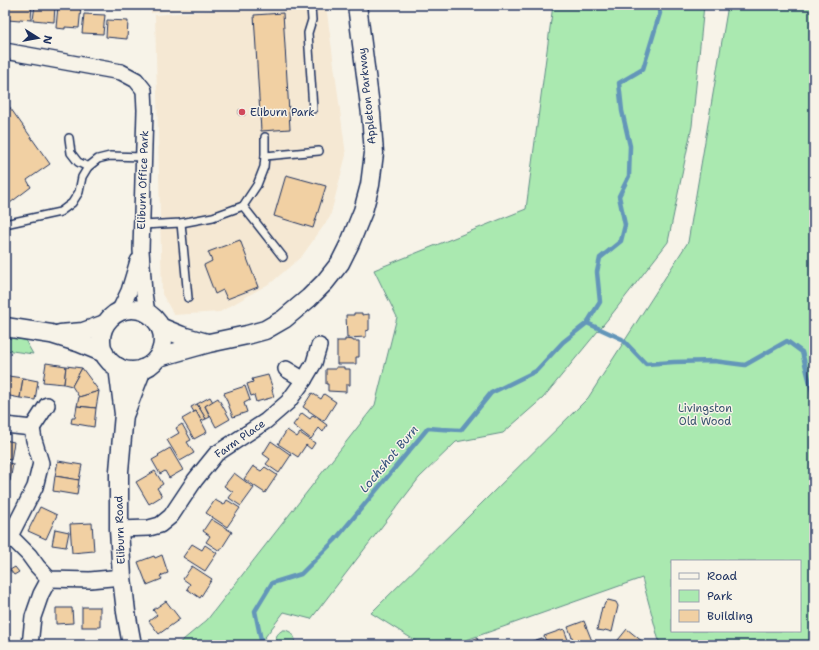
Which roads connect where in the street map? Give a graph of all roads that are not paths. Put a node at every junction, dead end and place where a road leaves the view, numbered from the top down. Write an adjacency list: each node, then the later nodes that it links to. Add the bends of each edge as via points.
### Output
1 (310, 5): 4 (lane, via 312,20 308,33)
2 (357, 5): 24 (street, Appleton Parkway, via 374,153 370,185 350,243 340,263 325,282 284,319 265,330 247,336)
3 (5, 51): 9 (street, Eliburn Office Park, via 121,72 136,80 144,90)
4 (313, 109)
5 (264, 137): 8 (lane)
6 (69, 138): 10 (lane, via 71,153 78,162)
7 (319, 151): 8 (lane)
8 (265, 156): 11 (lane, via 257,185)
9 (144, 157): 10 (lane, via 110,156 98,159); 14 (street, Eliburn Office Park)
10 (88, 167): 13 (lane, via 82,177 79,192 66,208 60,212)
11 (243, 206): 12 (lane, via 213,217); 16 (lane)
12 (181, 223): 14 (lane); 17 (lane)
13 (5, 224)
14 (142, 225): 15 (street, Eliburn Office Park)
15 (141, 250): 18 (street, Eliburn Office Park, via 129,291); 19 (street, Eliburn Office Park)
16 (283, 257)
17 (188, 298)
18 (119, 312): 19 (street, via 138,309); 20 (street)
19 (147, 313): 22 (street, Appleton Parkway)
20 (105, 324): 23 (street, via 83,332); 26 (street, via 101,338)
21 (5, 327): 23 (street)
22 (160, 327): 24 (street, Appleton Parkway); 27 (street, via 163,336)
23 (51, 334): 26 (street)
24 (210, 343): 27 (street, Appleton Parkway)
25 (319, 346): 31 (street, Farm Place, via 314,363)
26 (104, 353): 28 (street)
27 (159, 357): 29 (street, Appleton Parkway)
28 (118, 368): 29 (street, via 130,371); 33 (street, Eliburn Road)
29 (142, 369): 33 (street, Eliburn Road)
30 (286, 369): 31 (street)
31 (304, 380): 36 (street, Farm Place, via 288,402 266,421 216,454 171,516 160,525)
32 (47, 405): 35 (street)
33 (124, 414): 36 (street, Eliburn Road, via 119,471)
34 (5, 425): 35 (street)
35 (32, 428): 37 (street, via 41,463 34,487)
36 (119, 529): 38 (street, Eliburn Road)
37 (8, 535): 39 (street, via 29,554)
38 (122, 577): 39 (street, via 90,580); 41 (street, Eliburn Road)
39 (49, 579): 40 (street, via 33,617)
40 (30, 645)
41 (132, 645)

